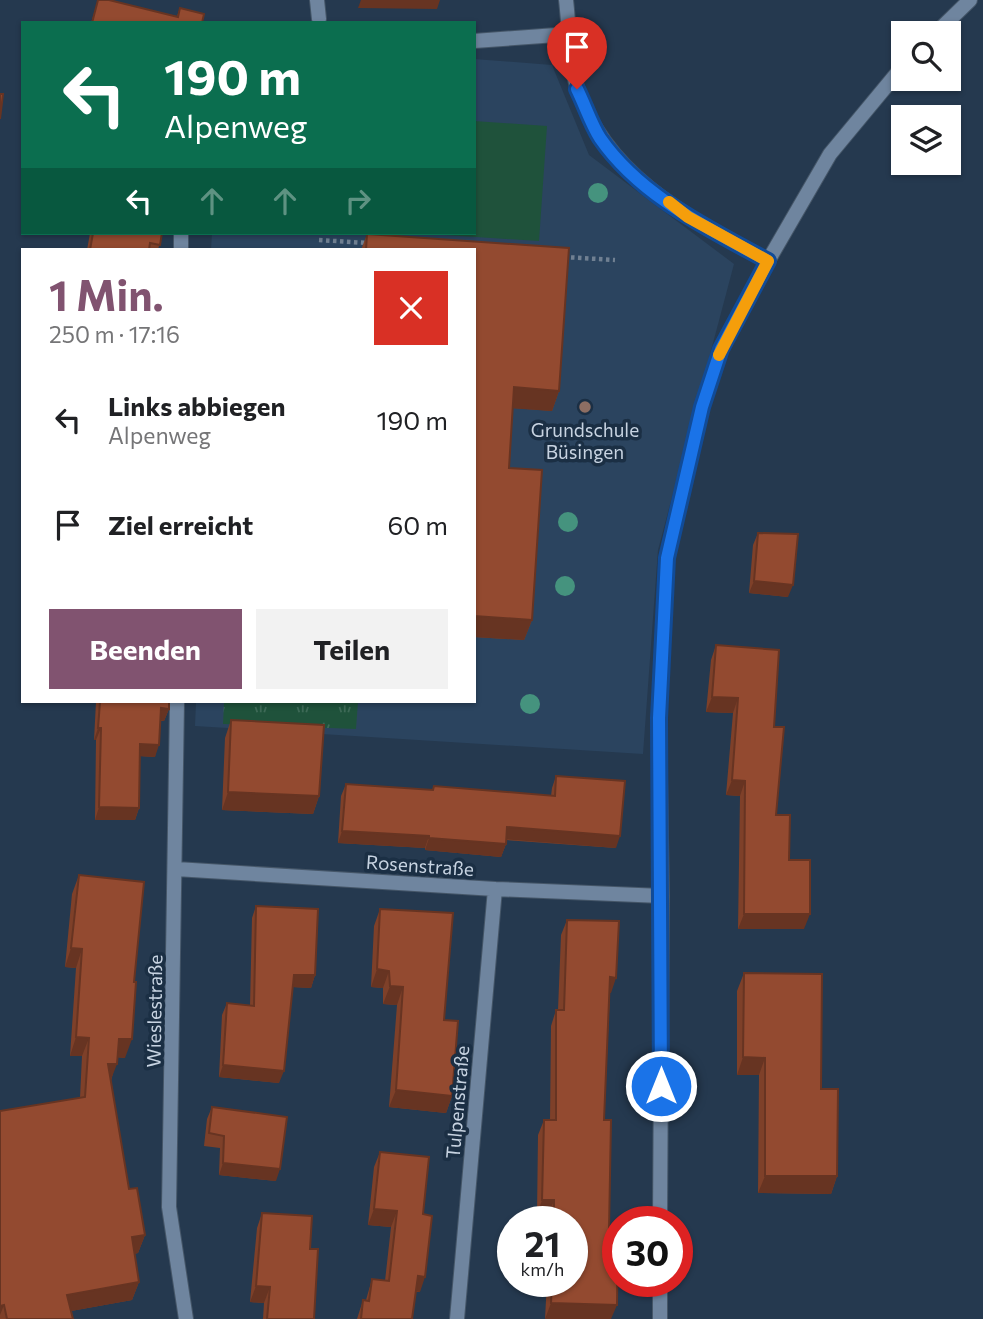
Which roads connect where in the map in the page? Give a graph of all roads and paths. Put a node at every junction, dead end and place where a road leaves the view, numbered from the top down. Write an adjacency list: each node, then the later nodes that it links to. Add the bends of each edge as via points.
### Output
1 (317, 0): 4 (street)
2 (566, 0): 6 (street)
3 (970, 0): 5 (street)
4 (319, 21)
5 (948, 21)
6 (570, 34): 7 (street); 13 (street, via 577,89 600,137 634,177 688,217)
7 (476, 41)
8 (891, 80): 13 (street, via 830,153)
9 (319, 240): 10 (path)
10 (373, 244)
11 (555, 257): 12 (path)
12 (615, 260)
13 (768, 261): 17 (street, via 721,349 702,407 667,558 659,718)
14 (177, 703): 15 (street, Wieslestraße)
15 (176, 869): 16 (street, Rosenstraße); 20 (street, Wieslestraße, via 169,1207)
16 (495, 889): 17 (street, Rosenstraße); 21 (street, Tulpenstraße)
17 (662, 895): 18 (street)
18 (660, 1206)
19 (660, 1297): 22 (street)
20 (186, 1319)
21 (457, 1319)
22 (660, 1319)

